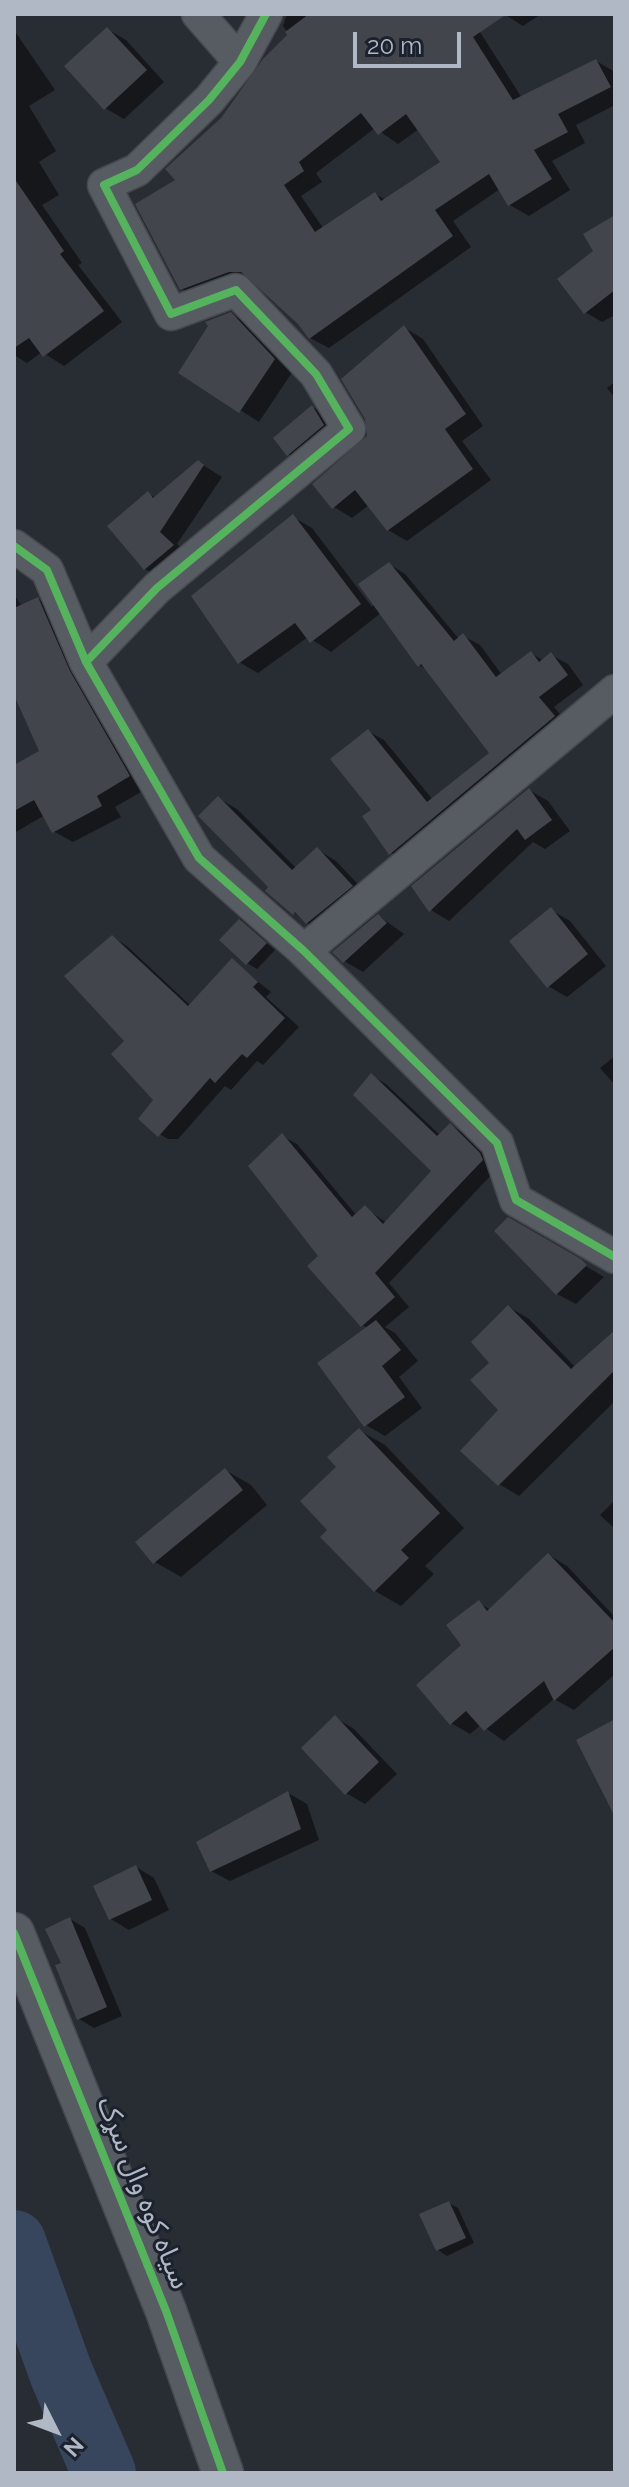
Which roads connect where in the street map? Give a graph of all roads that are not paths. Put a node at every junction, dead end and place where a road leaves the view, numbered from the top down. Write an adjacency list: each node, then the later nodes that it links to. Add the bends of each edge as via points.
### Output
1 (198, 14): 3 (street)
2 (266, 14): 3 (street)
3 (240, 62): 5 (street, via 137,170 104,185 171,314 236,290 316,374 349,429 157,588)
4 (14, 546): 5 (street, via 47,570)
5 (86, 662): 7 (street, via 199,858)
6 (615, 691): 7 (street)
7 (304, 951): 8 (street, via 497,1143 516,1200)
8 (615, 1257)
9 (14, 1933): 10 (street, سیاه کوه وال سړک, via 166,2311)
10 (223, 2473)

